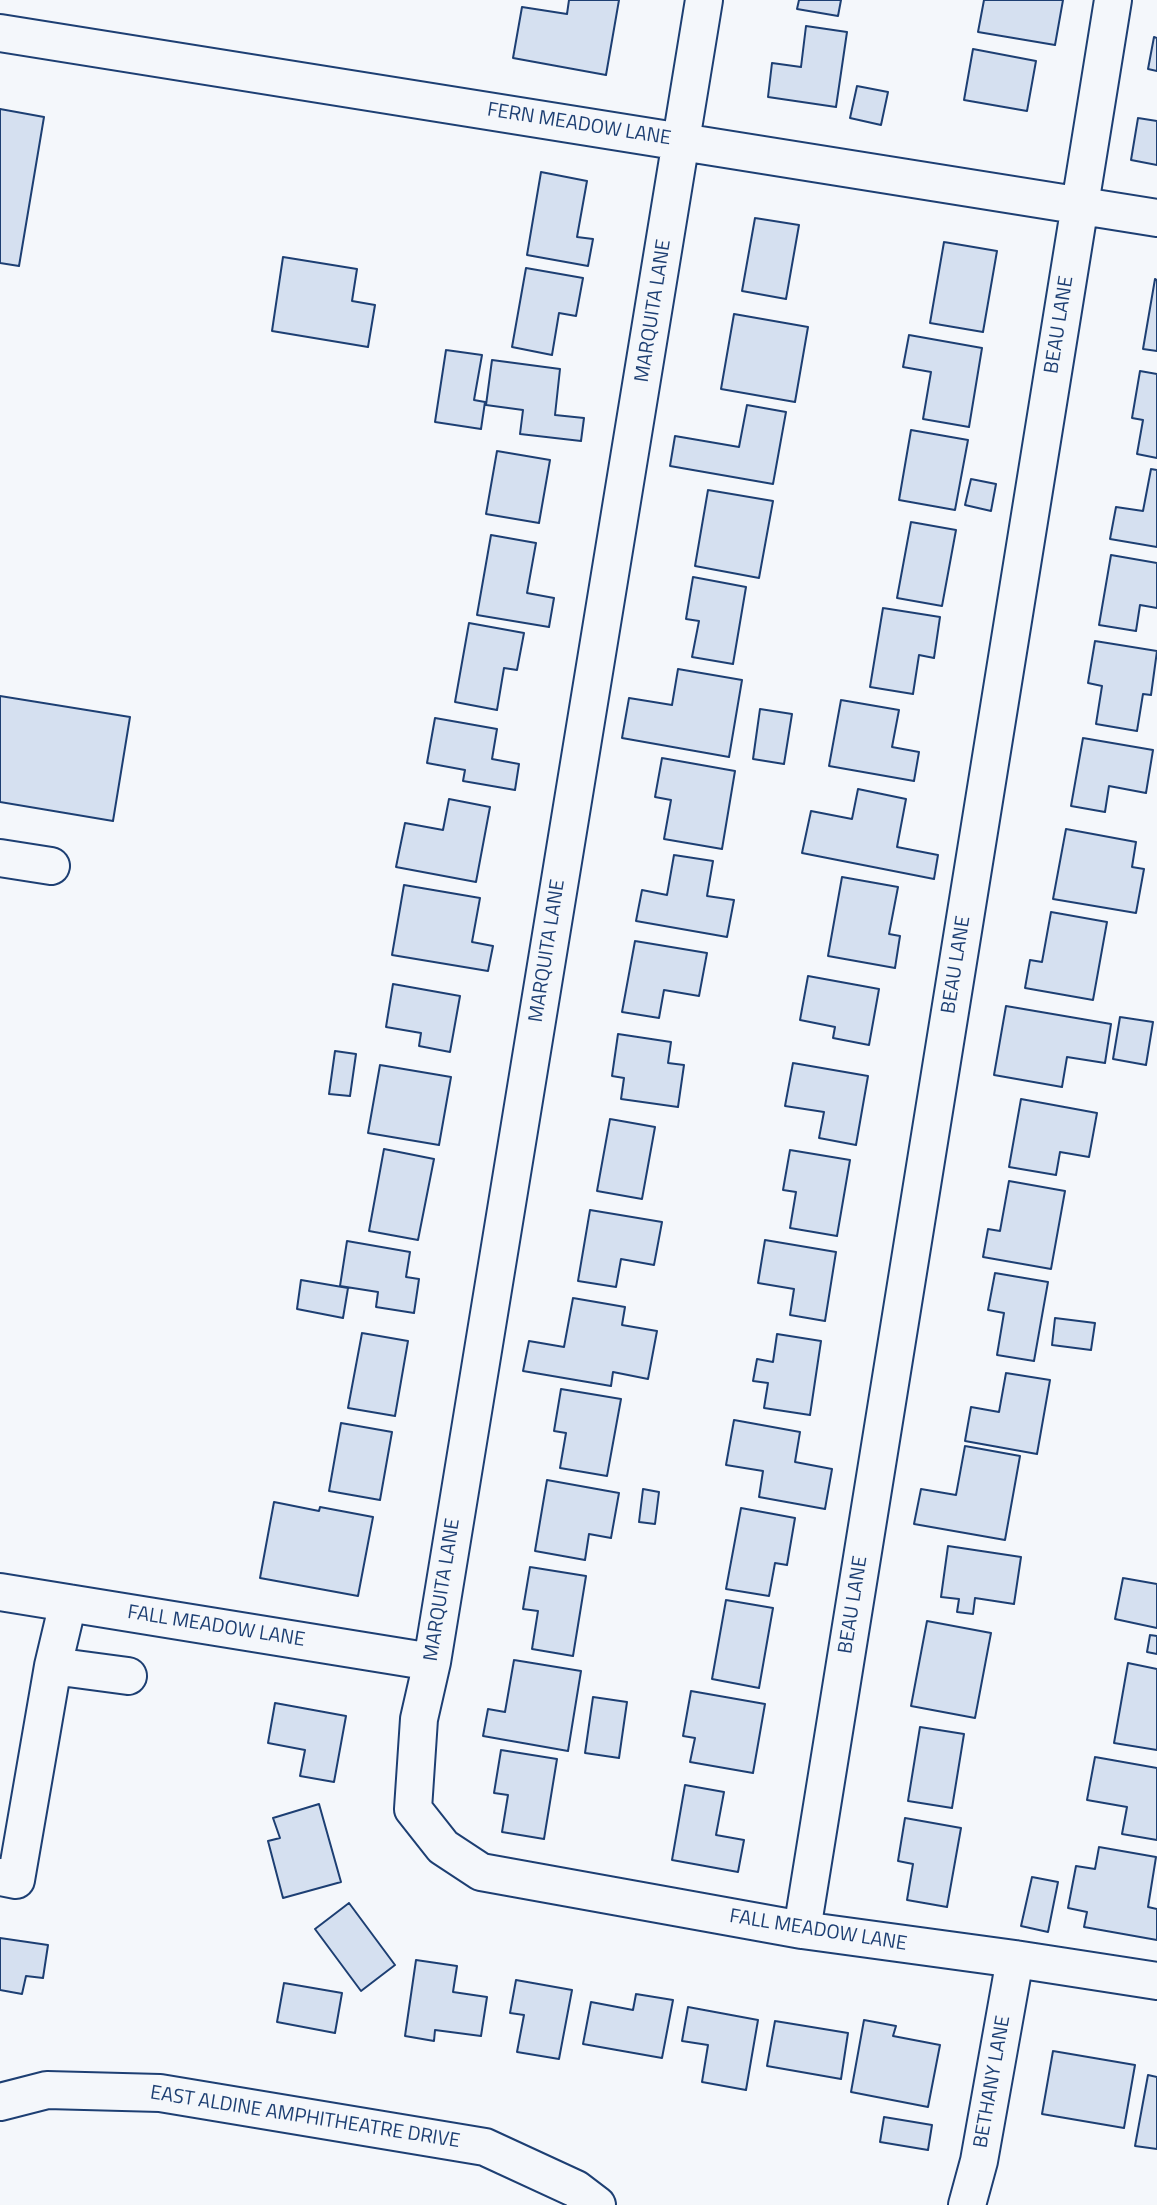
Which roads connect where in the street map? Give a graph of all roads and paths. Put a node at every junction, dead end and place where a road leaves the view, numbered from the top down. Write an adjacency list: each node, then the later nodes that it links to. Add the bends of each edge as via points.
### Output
1 (704, 0): 4 (street, MARQUITA LANE)
2 (1113, 0): 5 (street, BEAU LANE)
3 (0, 33): 4 (street, FERN MEADOW LANE)
4 (682, 142): 5 (street, FERN MEADOW LANE); 11 (street, MARQUITA LANE)
5 (1080, 205): 6 (street, FERN MEADOW LANE); 16 (street, BEAU LANE)
6 (1157, 218)
7 (0, 858): 8 (street)
8 (51, 866)
9 (0, 1592): 10 (street, FALL MEADOW LANE)
10 (68, 1603): 11 (street, FALL MEADOW LANE); 12 (street)
11 (432, 1662): 14 (street, MARQUITA LANE, via 419,1719 413,1809 443,1847)
12 (53, 1666): 13 (street); 15 (street, via 16,1880)
13 (128, 1676)
14 (481, 1872): 16 (street, FALL MEADOW LANE)
15 (0, 1877)
16 (802, 1930): 17 (street, FALL MEADOW LANE)
17 (1015, 1959): 18 (street, FALL MEADOW LANE); 21 (street, BETHANY LANE)
18 (1157, 1981)
19 (0, 2102): 20 (street, EAST ALDINE AMPHITHEATRE DRIVE, via 47,2090 160,2093 485,2147 576,2189)
20 (597, 2205)
21 (967, 2205)

